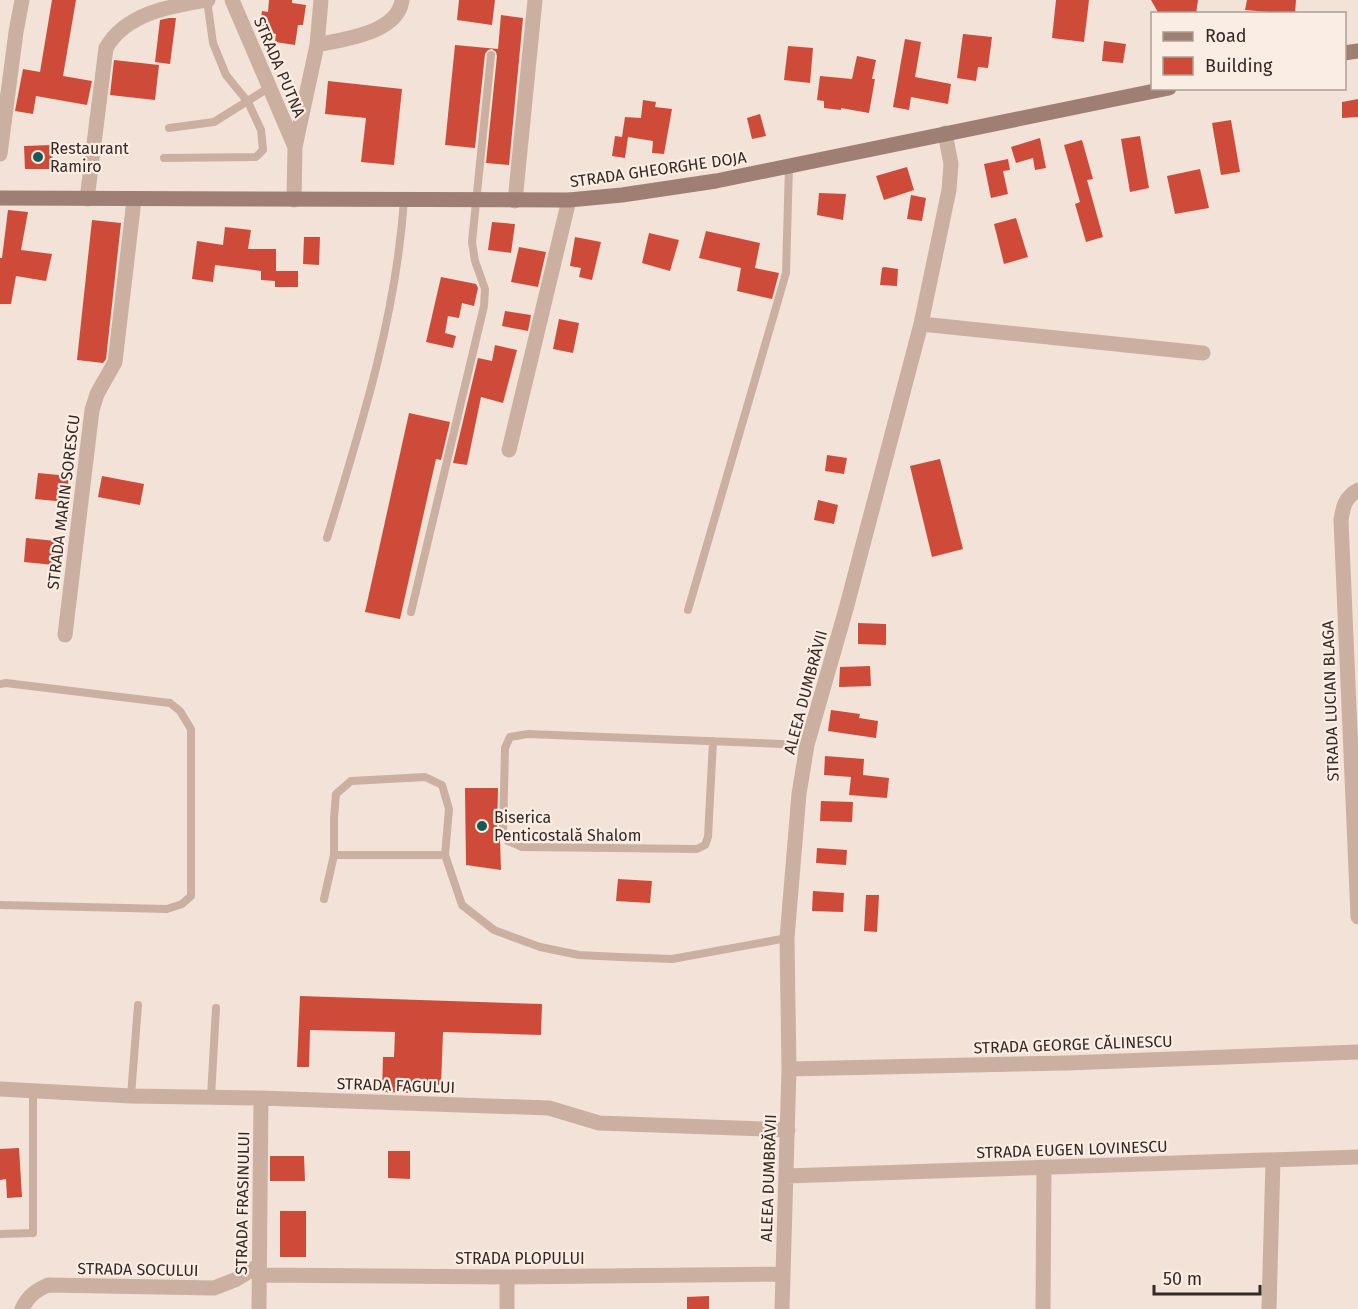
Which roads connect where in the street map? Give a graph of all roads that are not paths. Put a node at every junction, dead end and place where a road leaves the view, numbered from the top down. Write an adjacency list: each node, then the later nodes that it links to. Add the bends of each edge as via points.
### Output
1 (22, 0): 15 (street)
2 (207, 0): 11 (lane, via 213,43 226,75); 19 (street, via 157,10 114,36 106,48)
3 (232, 0): 9 (street, STRADA PUTNA)
4 (321, 0): 7 (street, STRADA PUTNA)
5 (402, 0): 7 (street, via 401,8 387,24)
6 (535, 0): 24 (street)
7 (317, 45): 14 (street, STRADA PUTNA)
8 (491, 55): 23 (lane)
9 (270, 87): 11 (lane); 14 (street, STRADA PUTNA)
10 (1159, 90): 13 (main road, STRADA GHEORGHE DOJA)
11 (248, 102): 12 (lane, via 214,122); 16 (lane, via 264,139 263,150 256,157)
12 (169, 128)
13 (945, 133): 17 (main road, STRADA GHEORGHE DOJA); 26 (street, ALEEA DUMBRĂVII, via 951,164 949,190)
14 (295, 147): 21 (street, STRADA PUTNA)
15 (0, 154)
16 (164, 158)
17 (789, 165): 25 (main road, STRADA GHEORGHE DOJA, via 716,180); 31 (lane, via 786,273)
18 (0, 198): 19 (main road, STRADA GHEORGHE DOJA)
19 (87, 199): 20 (main road, STRADA GHEORGHE DOJA)
20 (134, 200): 21 (main road, STRADA GHEORGHE DOJA); 33 (street, STRADA MARIN SORESCU, via 115,362 92,410)
21 (294, 200): 22 (main road, STRADA GHEORGHE DOJA)
22 (404, 200): 23 (main road, STRADA GHEORGHE DOJA); 30 (lane, via 392,303 366,410)
23 (475, 200): 24 (main road, STRADA GHEORGHE DOJA); 32 (lane, via 472,242 485,289 484,306)
24 (515, 201): 25 (main road, STRADA GHEORGHE DOJA)
25 (569, 201): 28 (street)
26 (921, 324): 27 (street); 36 (street, ALEEA DUMBRĂVII)
27 (1203, 353)
28 (509, 450)
29 (1358, 490): 41 (street, STRADA LUCIAN BLAGA, via 1344,505 1341,520)
30 (327, 538)
31 (688, 610)
32 (411, 612)
33 (65, 635)
34 (0, 684): 40 (lane, via 170,703 180,711 190,729 191,896 167,909)
35 (713, 741): 35 (lane, via 528,734 510,737 505,748 503,832 508,841 522,847 697,849 705,845 708,837); 36 (lane)
36 (807, 745): 42 (street, ALEEA DUMBRĂVII, via 793,848)
37 (334, 855): 38 (lane); 38 (lane, via 336,794 351,781 425,777 442,786 449,809); 39 (lane)
38 (445, 855): 42 (lane, via 462,905 494,930 579,956 672,958)
39 (324, 899)
40 (0, 905)
41 (1358, 917)
42 (787, 938): 46 (street, ALEEA DUMBRĂVII)
43 (138, 1005): 49 (lane)
44 (216, 1008): 50 (lane)
45 (1358, 1052): 46 (street, STRADA GEORGE CĂLINESCU)
46 (789, 1069): 52 (street, ALEEA DUMBRĂVII)
47 (0, 1089): 48 (street, STRADA FAGULUI)
48 (33, 1090): 49 (street, STRADA FAGULUI); 57 (lane, via 33,1233)
49 (131, 1096): 50 (street, STRADA FAGULUI)
50 (211, 1097): 51 (street, STRADA FAGULUI)
51 (261, 1098): 52 (street, STRADA FAGULUI, via 549,1108 599,1123); 58 (street, STRADA FRASINULUI)
52 (788, 1130): 56 (street, ALEEA DUMBRĂVII)
53 (1358, 1157): 54 (street, STRADA EUGEN LOVINESCU)
54 (1273, 1160): 55 (street, STRADA EUGEN LOVINESCU); 66 (street)
55 (1044, 1168): 56 (street, STRADA EUGEN LOVINESCU); 65 (street)
56 (786, 1176): 59 (street, ALEEA DUMBRĂVII)
57 (0, 1234)
58 (259, 1270): 60 (street, STRADA PLOPULUI); 61 (street, STRADA SOCULUI, via 214,1288 48,1285 34,1291); 62 (street, STRADA FRASINULUI)
59 (782, 1274): 60 (street, STRADA PLOPULUI); 64 (street, ALEEA DUMBRĂVII)
60 (507, 1277): 63 (street)
61 (22, 1309)
62 (259, 1309)
63 (507, 1309)
64 (782, 1309)
65 (1042, 1309)
66 (1269, 1309)

